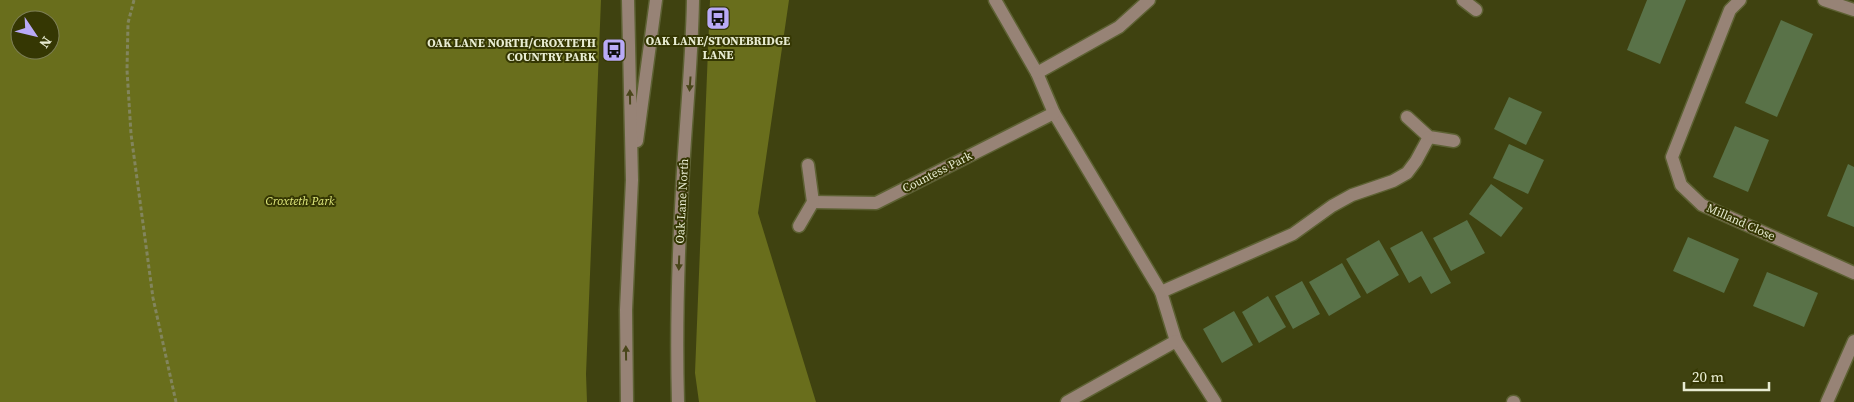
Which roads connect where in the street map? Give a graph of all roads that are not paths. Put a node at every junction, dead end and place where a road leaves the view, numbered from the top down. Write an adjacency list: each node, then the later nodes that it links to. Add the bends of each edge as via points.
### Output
1 (628, 0): 17 (street, one-way to 1)
2 (656, 0): 17 (street)
3 (693, 0): 25 (street, Oak Lane North, one-way to 25, via 676,330)
4 (995, 0): 11 (street)
5 (1148, 0): 11 (street, via 1119,27)
6 (1463, 0): 9 (street)
7 (1740, 0): 20 (street, Milland Close, via 1730,10 1672,157 1681,185 1702,205)
8 (1824, 0): 10 (street)
9 (1476, 10)
10 (1854, 10)
11 (1038, 73): 12 (street)
12 (1054, 113): 18 (street, Countess Park, via 876,203); 21 (street)
13 (1407, 118): 14 (street)
14 (1429, 136): 15 (street); 21 (street, via 1407,173 1352,195 1293,234)
15 (1454, 141)
16 (808, 165): 18 (street)
17 (632, 180): 24 (street, one-way to 17, via 626,310)
18 (813, 202): 19 (street)
19 (799, 226)
20 (1854, 273)
21 (1161, 292): 22 (street)
22 (1176, 340): 26 (street); 27 (street)
23 (1854, 341): 28 (street)
24 (627, 402)
25 (678, 402)
26 (1067, 402)
27 (1215, 402)
28 (1827, 402)

